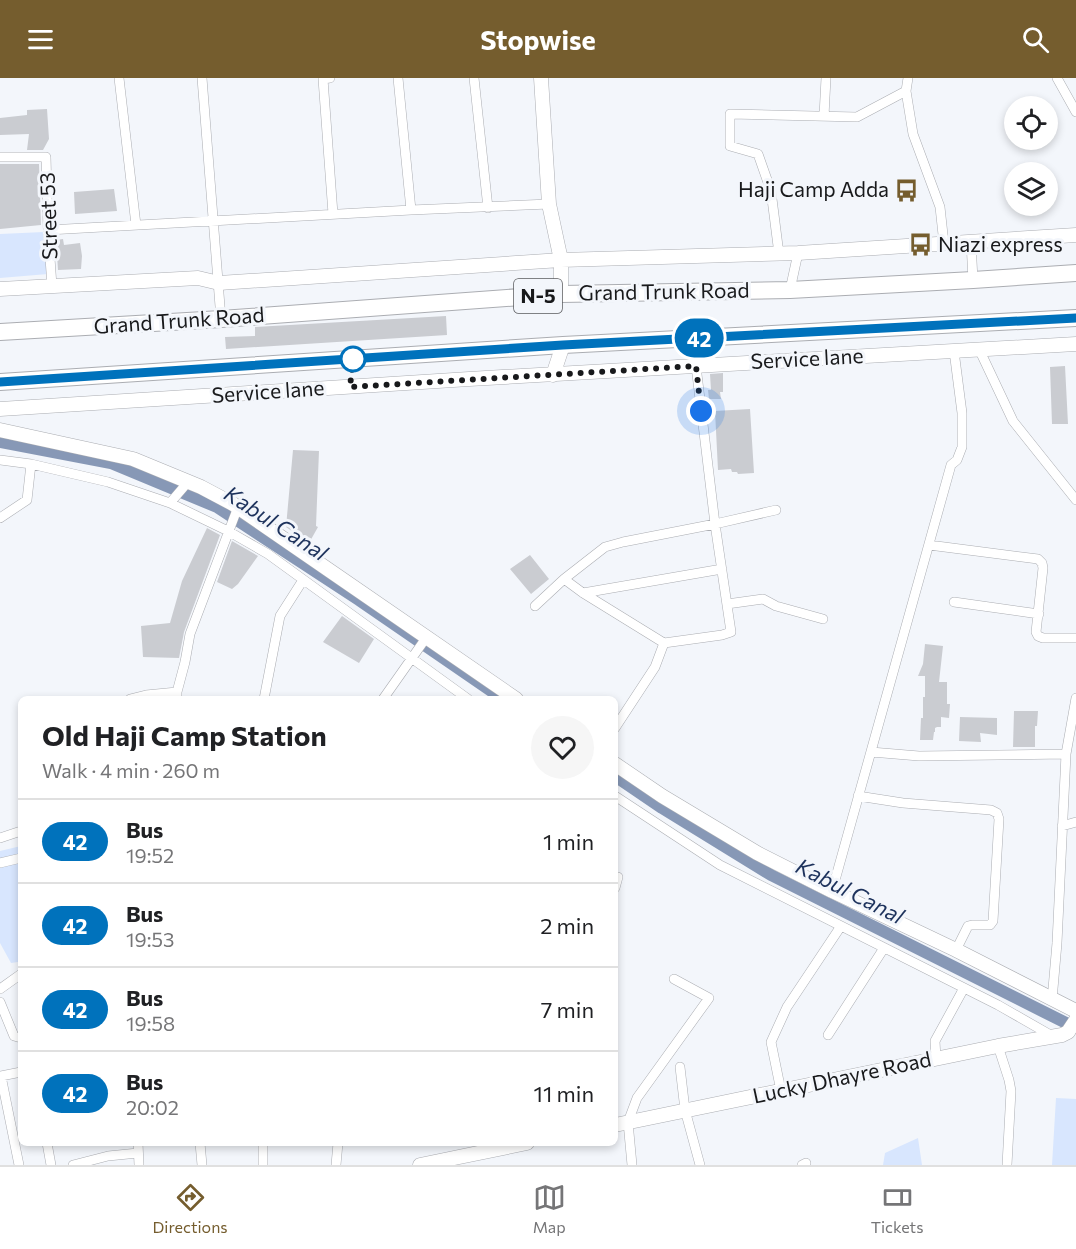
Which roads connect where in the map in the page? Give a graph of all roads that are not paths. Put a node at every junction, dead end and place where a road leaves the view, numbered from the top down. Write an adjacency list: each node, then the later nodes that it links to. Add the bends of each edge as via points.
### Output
1 (119, 78): 19 (street)
2 (202, 78): 18 (street)
3 (330, 78): 17 (street, via 323,79)
4 (398, 78): 16 (street)
5 (474, 78): 15 (street)
6 (541, 78): 14 (street)
7 (826, 78): 12 (street)
8 (908, 78): 10 (street)
9 (1057, 78): 11 (street)
10 (906, 91): 12 (street, via 857,117); 23 (street, via 913,134 940,207)
11 (1076, 111)
12 (824, 116): 25 (street, via 730,114 730,146 758,154 762,163 771,191)
13 (0, 157): 20 (street, Street 53, via 46,157)
14 (549, 204): 15 (street); 26 (street)
15 (488, 208): 16 (street)
16 (411, 210): 17 (street)
17 (333, 214): 18 (street)
18 (214, 220): 19 (street); 29 (street)
19 (136, 225): 20 (street)
20 (48, 230): 30 (street, Street 53)
21 (1076, 235): 22 (street)
22 (971, 242): 23 (street); 28 (street)
23 (944, 244): 24 (street)
24 (798, 253): 25 (street); 32 (street)
25 (779, 254): 26 (street)
26 (561, 260): 29 (street); 33 (street)
27 (1076, 273): 28 (highway, Grand Trunk Road / N-5)
28 (974, 280): 32 (highway, Grand Trunk Road / N-5)
29 (219, 283): 30 (street, via 198,278); 35 (street)
30 (52, 286): 31 (street)
31 (0, 289)
32 (790, 290): 33 (highway, Grand Trunk Road / N-5)
33 (561, 294): 35 (highway, Grand Trunk Road / N-5)
34 (1076, 318): 38 (highway)
35 (221, 319): 36 (highway, Grand Trunk Road / N-5)
36 (0, 332)
37 (1076, 344): 39 (street, Service lane)
38 (563, 345): 42 (street); 43 (highway)
39 (979, 349): 40 (street, Service lane); 49 (street, via 1013,421)
40 (954, 351): 41 (street, Service lane); 56 (street, via 962,447 951,465)
41 (696, 366): 42 (street, Service lane); 54 (street)
42 (553, 375): 44 (street, Service lane)
43 (0, 382)
44 (0, 409)
45 (0, 430): 48 (street, via 133,459)
46 (0, 459): 47 (street)
47 (31, 465): 50 (street, via 108,482); 53 (street, via 27,500)
48 (186, 484): 50 (street); 51 (street, via 201,487)
49 (1076, 500)
50 (171, 502): 55 (street)
51 (237, 509): 55 (street); 66 (street)
52 (776, 510): 54 (street)
53 (0, 518)
54 (715, 524): 57 (street); 58 (street, via 605,548)
55 (229, 530): 59 (street); 71 (street, via 190,634)
56 (929, 545): 64 (street, via 1038,559 1043,568); 79 (street)
57 (722, 569): 60 (street); 62 (street)
58 (564, 579): 60 (street); 63 (street)
59 (303, 580): 69 (street); 72 (street, via 280,616)
60 (584, 593): 68 (street)
61 (954, 602): 64 (street)
62 (727, 604): 65 (street, via 763,599); 68 (street, via 731,632)
63 (535, 606)
64 (1039, 614): 67 (street, via 1038,636)
65 (823, 619)
66 (426, 638): 69 (street); 75 (street)
67 (1076, 638)
68 (664, 643): 77 (street, via 655,666)
69 (412, 658): 73 (street); 74 (street)
70 (140, 696): 71 (street)
71 (177, 696)
72 (265, 696)
73 (385, 696)
74 (464, 696)
75 (512, 696)
76 (1076, 698): 78 (street)
77 (618, 723)
78 (1073, 736): 80 (street)
79 (871, 752): 80 (street, via 920,756); 82 (street)
80 (1066, 754): 85 (street)
81 (618, 766): 90 (street, via 757,853)
82 (858, 796): 90 (street); 93 (street, via 997,813 993,921 990,925 968,926)
83 (618, 798): 91 (street, via 720,866)
84 (1076, 822): 85 (street)
85 (1062, 826): 98 (street)
86 (18, 832): 87 (street)
87 (0, 838)
88 (18, 859): 89 (street)
89 (0, 864)
90 (832, 891): 93 (street)
91 (841, 926): 92 (street); 109 (street, via 787,1007 771,1042)
92 (884, 948): 96 (street); 102 (street)
93 (956, 950): 98 (street)
94 (18, 976): 97 (street)
95 (674, 979): 111 (street, via 709,998)
96 (964, 988): 103 (street); 106 (street, via 935,1041)
97 (0, 989)
98 (1052, 1000): 100 (street)
99 (0, 1002): 104 (street, via 14,1036)
100 (1076, 1011)
101 (1072, 1026): 103 (street, Lucky Dhayre Road)
102 (828, 1035)
103 (1054, 1036): 105 (street, Lucky Dhayre Road)
104 (18, 1037)
105 (998, 1046): 106 (street, Lucky Dhayre Road); 128 (street, via 1011,1091)
106 (936, 1059): 109 (street, Lucky Dhayre Road)
107 (680, 1067): 110 (street)
108 (18, 1073): 118 (street, via 2,1076)
109 (781, 1091): 110 (street, Lucky Dhayre Road)
110 (685, 1110): 111 (street, Lucky Dhayre Road); 127 (street)
111 (621, 1124): 126 (street)
112 (48, 1146): 119 (street)
113 (200, 1146): 122 (street)
114 (263, 1146): 123 (street)
115 (338, 1146): 124 (street)
116 (489, 1147): 125 (street)
117 (138, 1148): 120 (street); 121 (street)
118 (19, 1165)
119 (51, 1165)
120 (74, 1165)
121 (139, 1165)
122 (202, 1165)
123 (264, 1165)
124 (336, 1165)
125 (420, 1165)
126 (632, 1165)
127 (700, 1165)
128 (1007, 1165)

